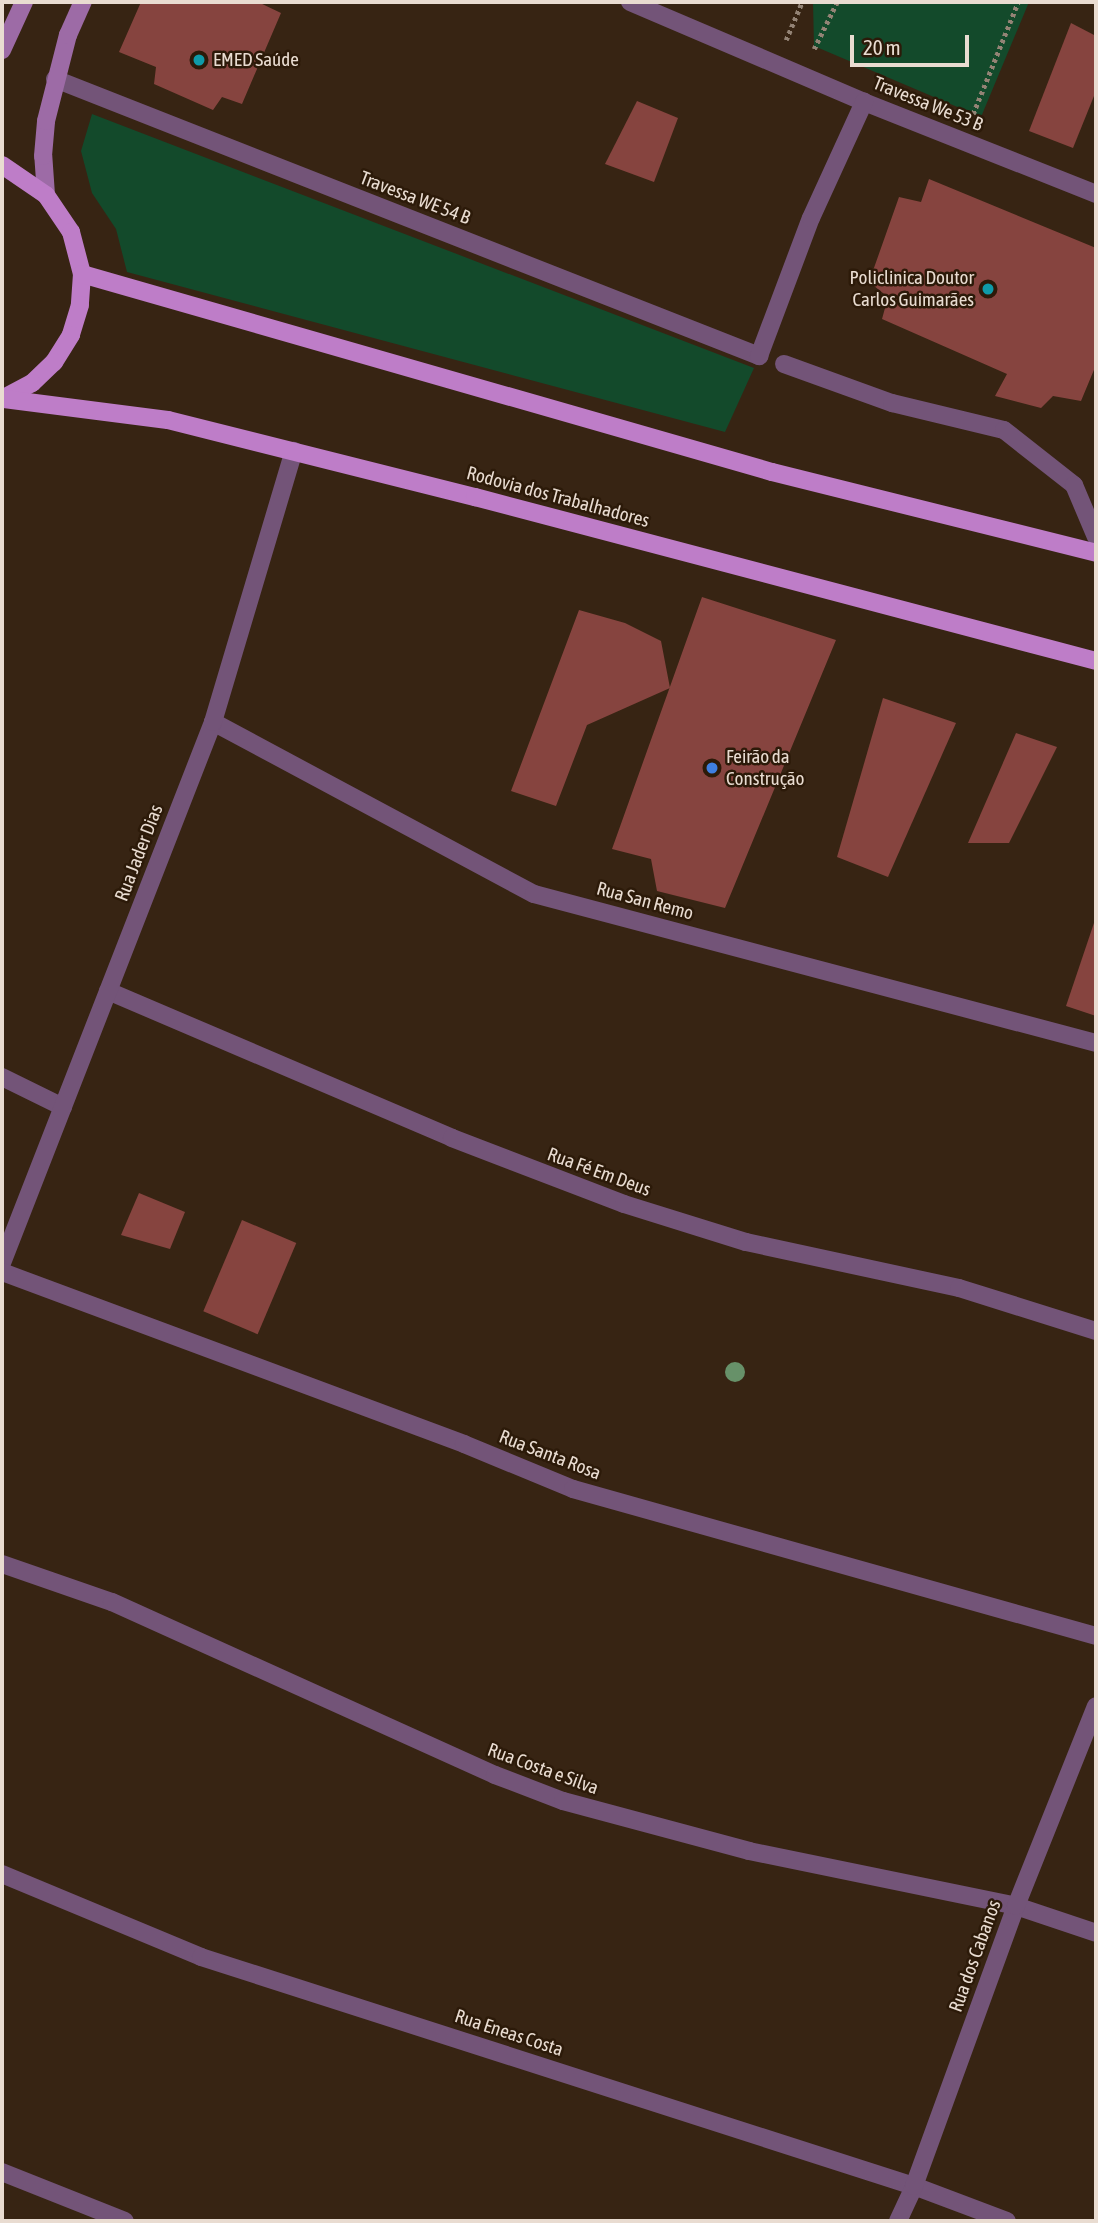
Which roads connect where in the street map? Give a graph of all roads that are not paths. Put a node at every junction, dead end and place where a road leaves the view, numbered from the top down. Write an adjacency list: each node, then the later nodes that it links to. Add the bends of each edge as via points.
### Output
1 (24, 2): 4 (main road)
2 (83, 2): 5 (main road)
3 (630, 2): 6 (street, Travessa We 53 B)
4 (2, 50)
5 (55, 79): 6 (street, Travessa WE 54 B, via 759,356 811,218); 9 (main road, via 43,156)
6 (864, 102): 8 (street, Travessa We 53 B)
7 (2, 165): 9 (main road)
8 (1096, 194)
9 (46, 195): 10 (main road, via 71,232)
10 (82, 274): 12 (main road, via 80,305 60,353 32,383); 15 (main road, via 772,472)
11 (784, 364): 14 (street, via 892,403 1004,430 1074,485)
12 (3, 399): 13 (main road, Rodovia dos Trabalhadores, via 168,420)
13 (294, 451): 16 (main road, Rodovia dos Trabalhadores); 17 (street, Rua Jader Dias)
14 (1096, 537)
15 (1096, 554)
16 (1096, 662)
17 (213, 722): 18 (street, Rua Jader Dias); 19 (street, Rua San Remo, via 534,894)
18 (108, 991): 21 (street, Rua Jader Dias); 24 (street, Rua Fé Em Deus, via 592,1193 746,1242 959,1288)
19 (1096, 1043)
20 (2, 1077): 21 (street)
21 (62, 1107): 22 (street, Rua Jader Dias)
22 (2, 1263)
23 (2, 1272): 26 (street, Rua Santa Rosa, via 573,1489)
24 (1096, 1331)
25 (2, 1564): 29 (street, Rua Costa e Silva, via 147,1617 495,1776 562,1801 749,1851)
26 (1096, 1636)
27 (1096, 1706): 29 (street, Rua dos Cabanos)
28 (2, 1874): 32 (street, Rua Eneas Costa, via 201,1957)
29 (1016, 1906): 30 (street, Rua Costa e Silva); 32 (street, Rua dos Cabanos)
30 (1096, 1933)
31 (2, 2172): 33 (street)
32 (914, 2186): 35 (street, Rua dos Cabanos); 36 (street, Rua Eneas Costa)
33 (90, 2215): 34 (street)
34 (125, 2221)
35 (898, 2221)
36 (1007, 2221)

